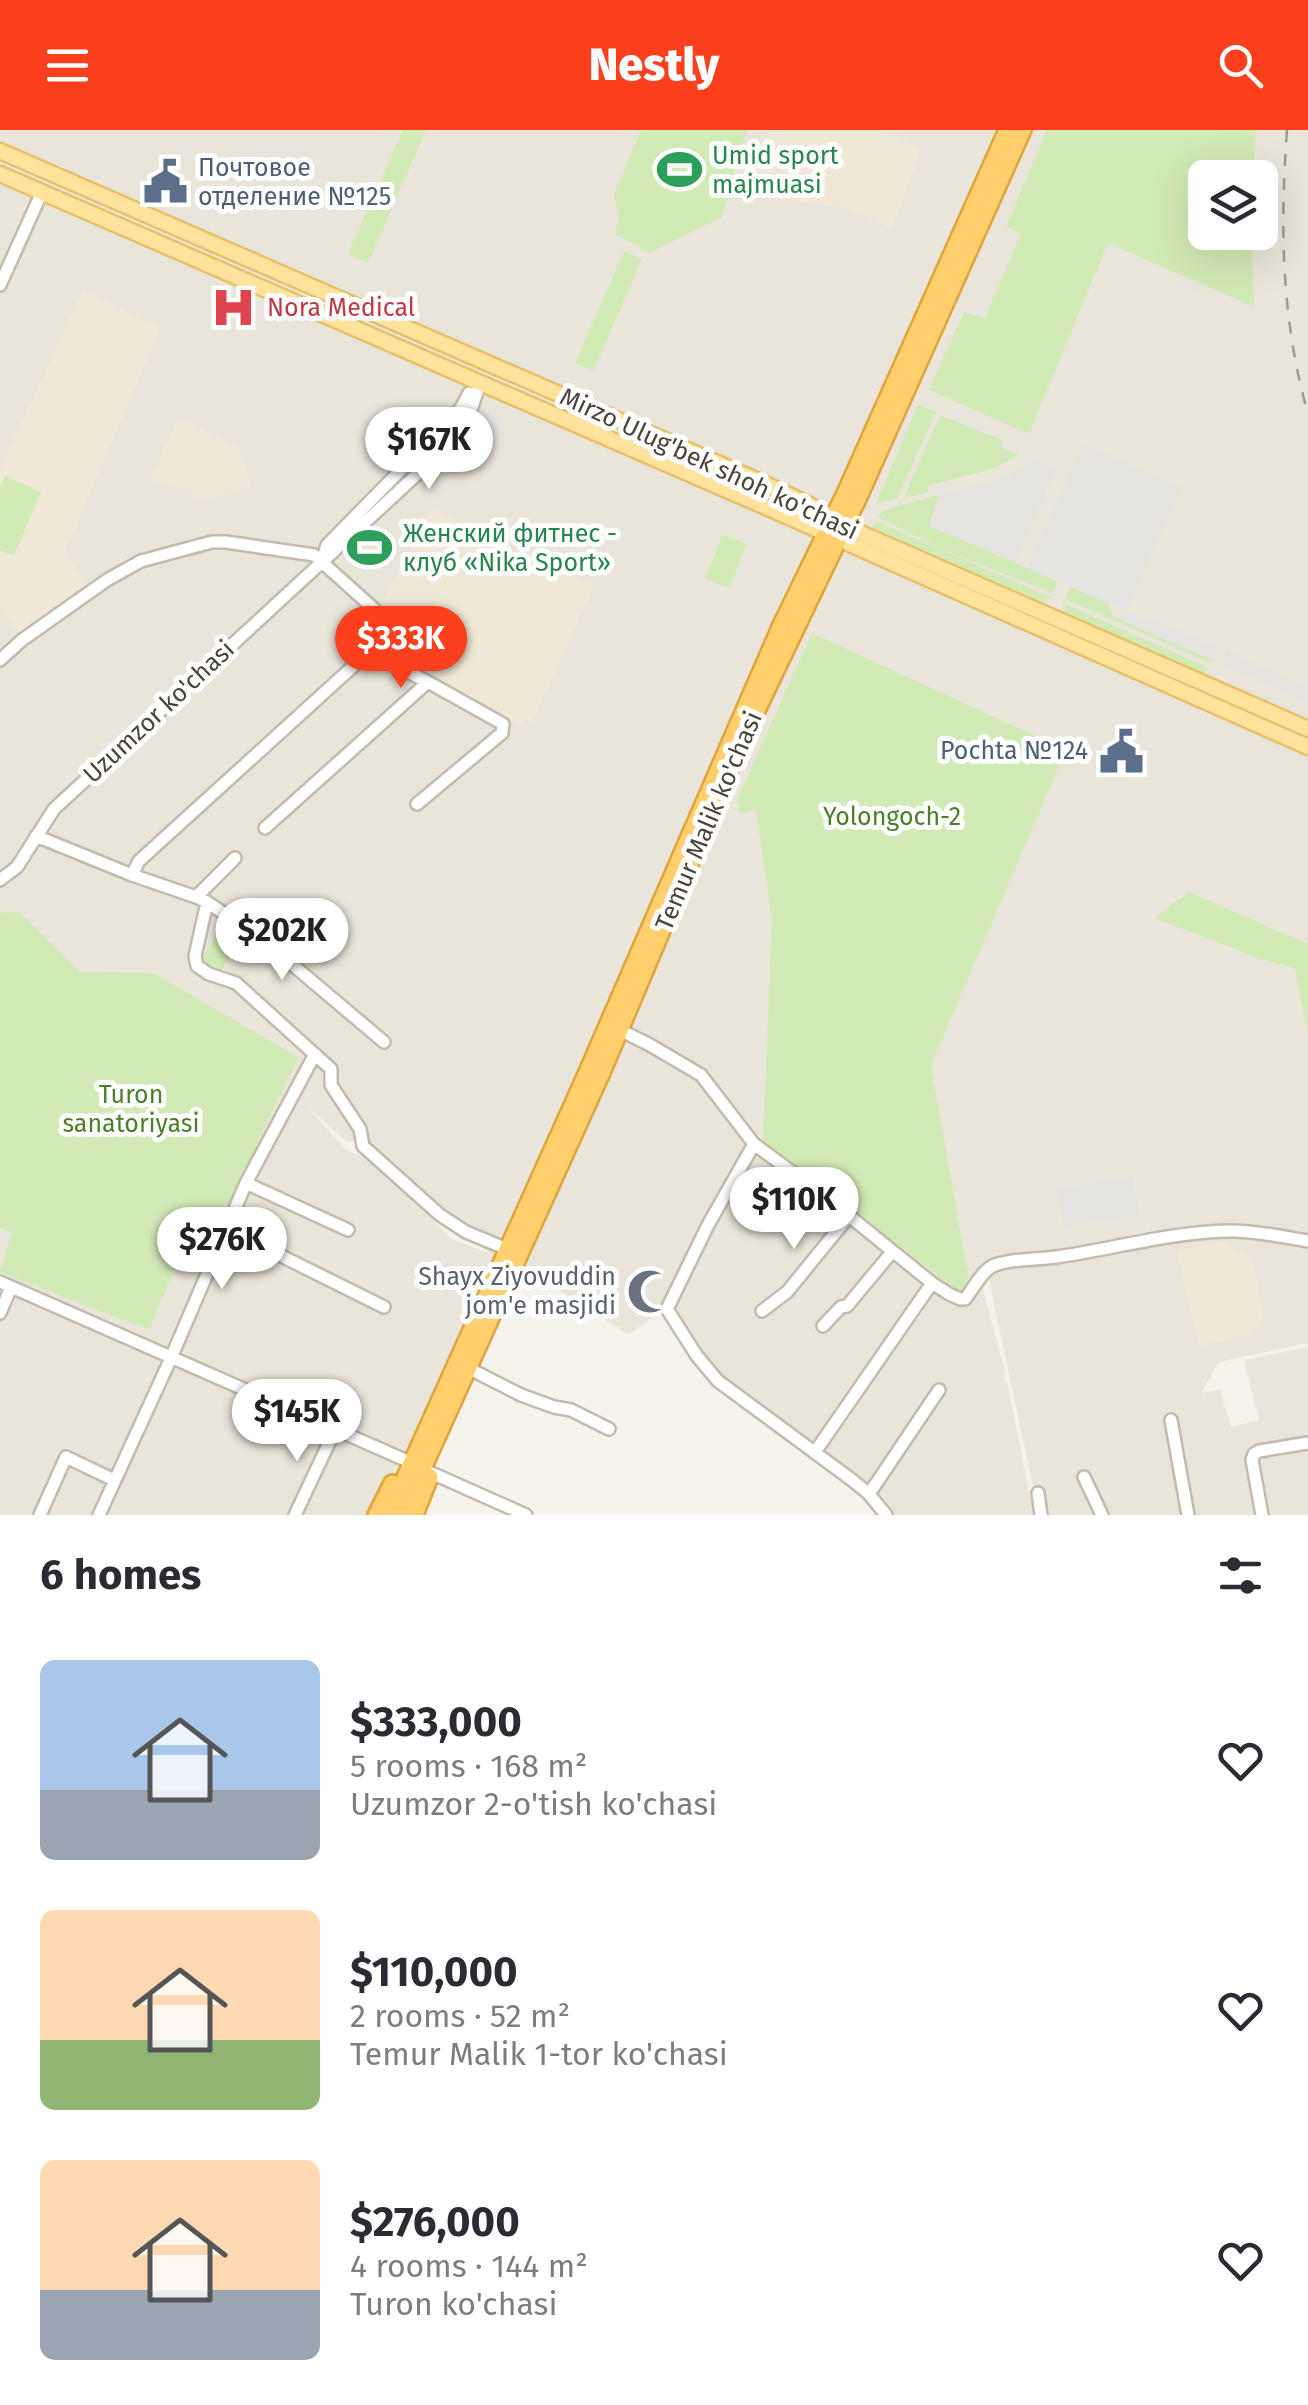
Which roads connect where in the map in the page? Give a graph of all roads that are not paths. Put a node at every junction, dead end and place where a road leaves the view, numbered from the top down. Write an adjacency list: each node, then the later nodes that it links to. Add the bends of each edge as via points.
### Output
1 (1008, 130): 14 (highway, Temur Malik ko'chasi)
2 (1023, 130): 14 (highway, Temur Malik ko'chasi)
3 (0, 152): 7 (main road, Mirzo Ulug'bek shoh ko'chasi)
4 (0, 174): 5 (main road, Mirzo Ulug'bek shoh ko'chasi)
5 (42, 192): 6 (street); 8 (main road, Mirzo Ulug'bek shoh ko'chasi)
6 (0, 285)
7 (390, 322): 8 (main road); 10 (main road, Mirzo Ulug'bek shoh ko'chasi)
8 (382, 340): 9 (main road, Mirzo Ulug'bek shoh ko'chasi)
9 (477, 381): 11 (main road, Mirzo Ulug'bek shoh ko'chasi); 15 (street, Uzumzor ko'chasi, via 461,408 327,545)
10 (576, 403): 11 (main road); 12 (main road, Mirzo Ulug'bek shoh ko'chasi)
11 (568, 421): 13 (main road, Mirzo Ulug'bek shoh ko'chasi)
12 (650, 435): 13 (main road); 14 (main road, Mirzo Ulug'bek shoh ko'chasi, via 806,502)
13 (642, 454): 14 (main road, Mirzo Ulug'bek shoh ko'chasi)
14 (836, 529): 16 (main road, Mirzo Ulug'bek shoh ko'chasi); 29 (highway, Temur Malik ko'chasi); 38 (highway, Temur Malik ko'chasi, via 781,625)
15 (322, 561): 17 (street, via 373,608 354,642); 18 (street, via 314,554 226,542 140,561); 24 (street, Uzumzor ko'chasi, via 54,809)
16 (975, 592): 20 (main road, Mirzo Ulug'bek shoh ko'chasi); 21 (main road, Mirzo Ulug'bek shoh ko'chasi)
17 (370, 651): 19 (street); 26 (street, via 139,861)
18 (0, 660)
19 (428, 682): 22 (street, via 501,721 504,730); 23 (street)
20 (1308, 729)
21 (1308, 747)
22 (418, 804)
23 (265, 828)
24 (36, 836): 26 (street); 27 (street, Uzumzor ko'chasi)
25 (235, 858): 28 (street)
26 (132, 875): 28 (street)
27 (4, 877)
28 (201, 900): 30 (street, via 262,940); 31 (street, via 198,966 236,983)
29 (620, 1030): 32 (street, via 701,1075); 47 (highway, Temur Malik ko'chasi)
30 (384, 1042)
31 (315, 1054): 33 (street); 38 (street, via 331,1069 331,1086 360,1129 363,1146 440,1216)
32 (754, 1144): 34 (street); 54 (street, via 667,1309 718,1381)
33 (246, 1182): 35 (street); 36 (street)
34 (848, 1216): 39 (street); 43 (street, via 788,1292)
35 (227, 1230): 42 (street); 46 (street)
36 (348, 1230)
37 (1308, 1241): 40 (street, via 1225,1231 1002,1263 985,1271 963,1300)
38 (507, 1249): 49 (highway, Temur Malik ko'chasi)
39 (892, 1252): 40 (street); 45 (street)
40 (932, 1283): 54 (street)
41 (6, 1284): 44 (street); 46 (street)
42 (384, 1307)
43 (762, 1312)
44 (0, 1313)
45 (823, 1326)
46 (171, 1358): 51 (street); 57 (street)
47 (470, 1369): 49 (highway, Temur Malik ko'chasi); 52 (street)
48 (940, 1390): 59 (street)
49 (443, 1410): 55 (highway, Temur Malik ko'chasi)
50 (1171, 1420): 71 (street)
51 (335, 1430): 55 (street); 62 (street)
52 (609, 1430)
53 (1308, 1443): 72 (street, via 1254,1454)
54 (815, 1452): 59 (street)
55 (418, 1466): 63 (highway); 64 (highway, Temur Malik ko'chasi); 65 (highway, Temur Malik ko'chasi); 66 (highway); 67 (street)
56 (1084, 1477): 70 (street)
57 (114, 1480): 60 (street, via 66,1457); 61 (street)
58 (1038, 1493): 69 (street)
59 (869, 1494): 68 (street)
60 (40, 1515)
61 (99, 1515)
62 (296, 1515)
63 (376, 1515)
64 (388, 1515)
65 (402, 1515)
66 (416, 1515)
67 (526, 1515)
68 (886, 1515)
69 (1041, 1515)
70 (1102, 1515)
71 (1188, 1515)
72 (1262, 1515)

